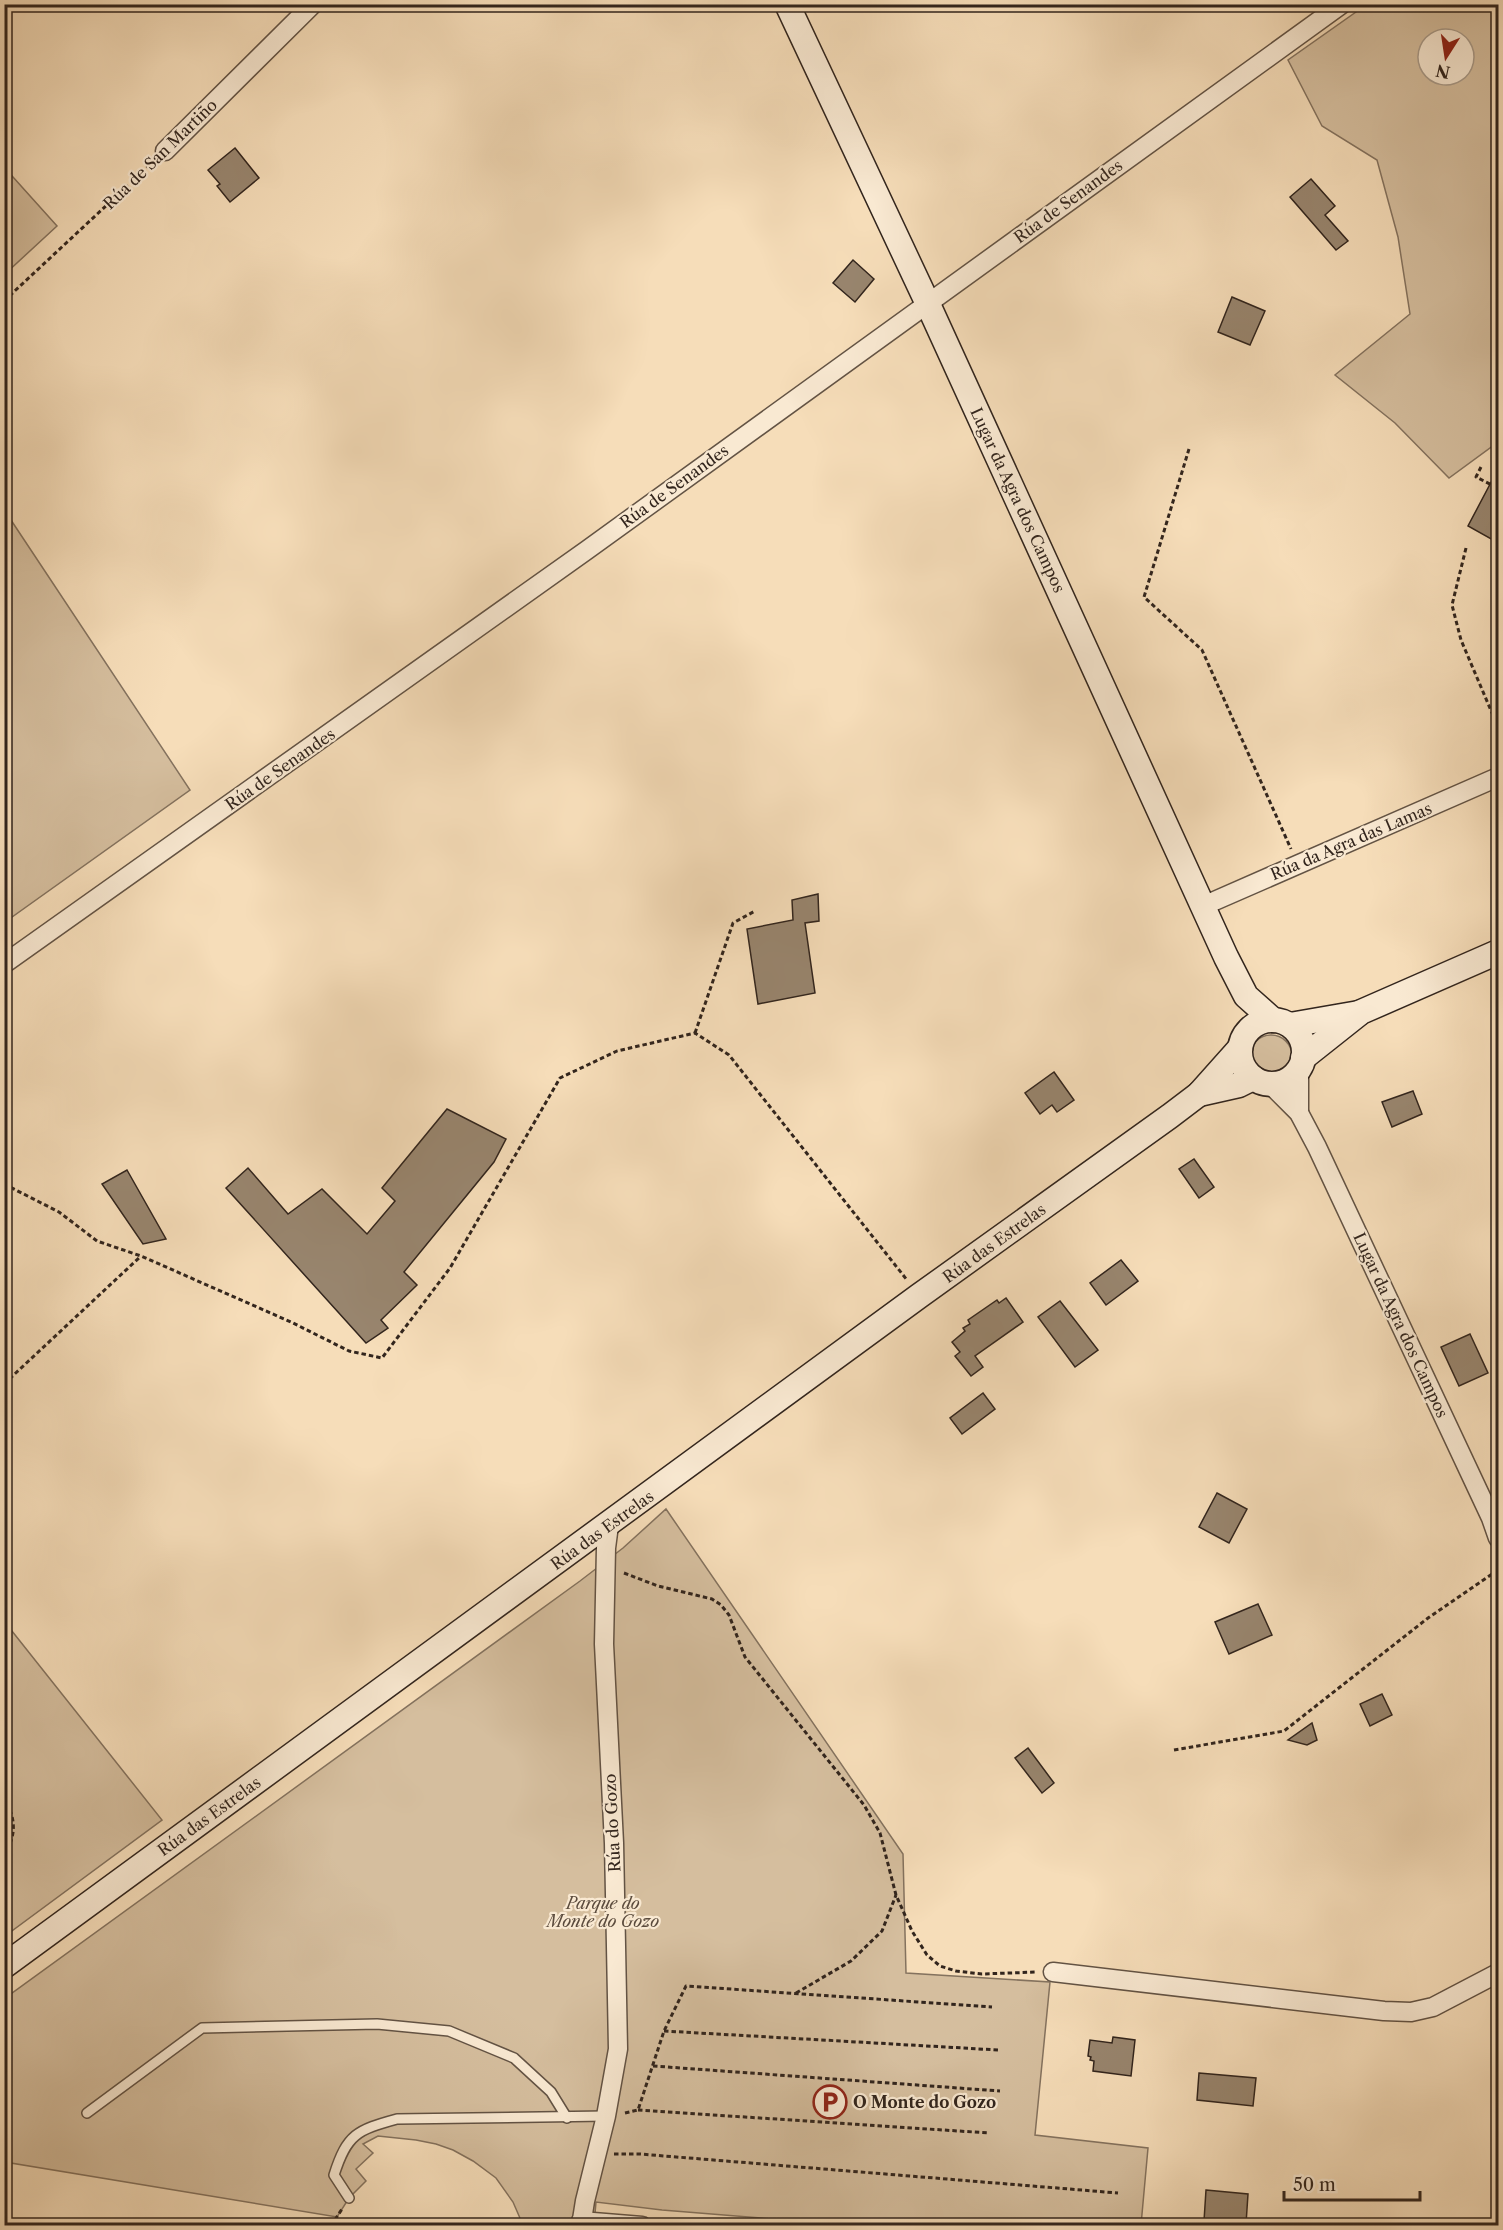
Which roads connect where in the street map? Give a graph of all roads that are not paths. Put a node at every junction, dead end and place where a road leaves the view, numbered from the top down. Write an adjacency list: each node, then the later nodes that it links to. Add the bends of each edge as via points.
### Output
1 (313, 4): 4 (street, Rúa de San Martiño)
2 (787, 4): 5 (street, Lugar da Agra dos Campos)
3 (1342, 4): 5 (street, Rúa de Senandes)
4 (165, 151)
5 (927, 302): 7 (street, Lugar da Agra dos Campos); 9 (street, Rúa de Senandes, via 549,577)
6 (1498, 777): 7 (street, Rúa da Agra das Lamas)
7 (1203, 906): 10 (street, Lugar da Agra dos Campos)
8 (1498, 952): 11 (street)
9 (4, 964)
10 (1246, 996): 12 (street, Lugar da Agra dos Campos); 13 (street, Lugar da Agra dos Campos)
11 (1361, 1012): 12 (street); 14 (street)
12 (1282, 1023): 13 (street, via 1257,1023); 14 (street, via 1301,1039)
13 (1243, 1041): 15 (street, via 1242,1064); 16 (street, Rúa das Estrelas)
14 (1301, 1063): 15 (street, via 1286,1081); 17 (street, Lugar da Agra dos Campos)
15 (1261, 1081): 16 (street, Rúa das Estrelas); 17 (street, Lugar da Agra dos Campos)
16 (1199, 1094): 19 (street, Rúa das Estrelas)
17 (1299, 1113): 18 (street, Lugar da Agra dos Campos)
18 (1495, 1517): 20 (street, Lugar da Agra dos Campos)
19 (609, 1525): 21 (street, Rúa das Estrelas); 25 (street, Rúa do Gozo, via 604,1644 618,2020 615,2075)
20 (1498, 1538)
21 (4, 1966)
22 (1053, 1972): 23 (street, via 1411,2012 1433,2007)
23 (1498, 1973)
24 (87, 2113): 26 (lane, via 202,2028 377,2024 448,2031 514,2058 551,2092)
25 (606, 2116): 26 (lane); 28 (street, Rúa do Gozo)
26 (567, 2118): 27 (lane, via 398,2119 373,2126 347,2142 341,2152 334,2175)
27 (350, 2198)
28 (581, 2223): 29 (street)
29 (642, 2226)

